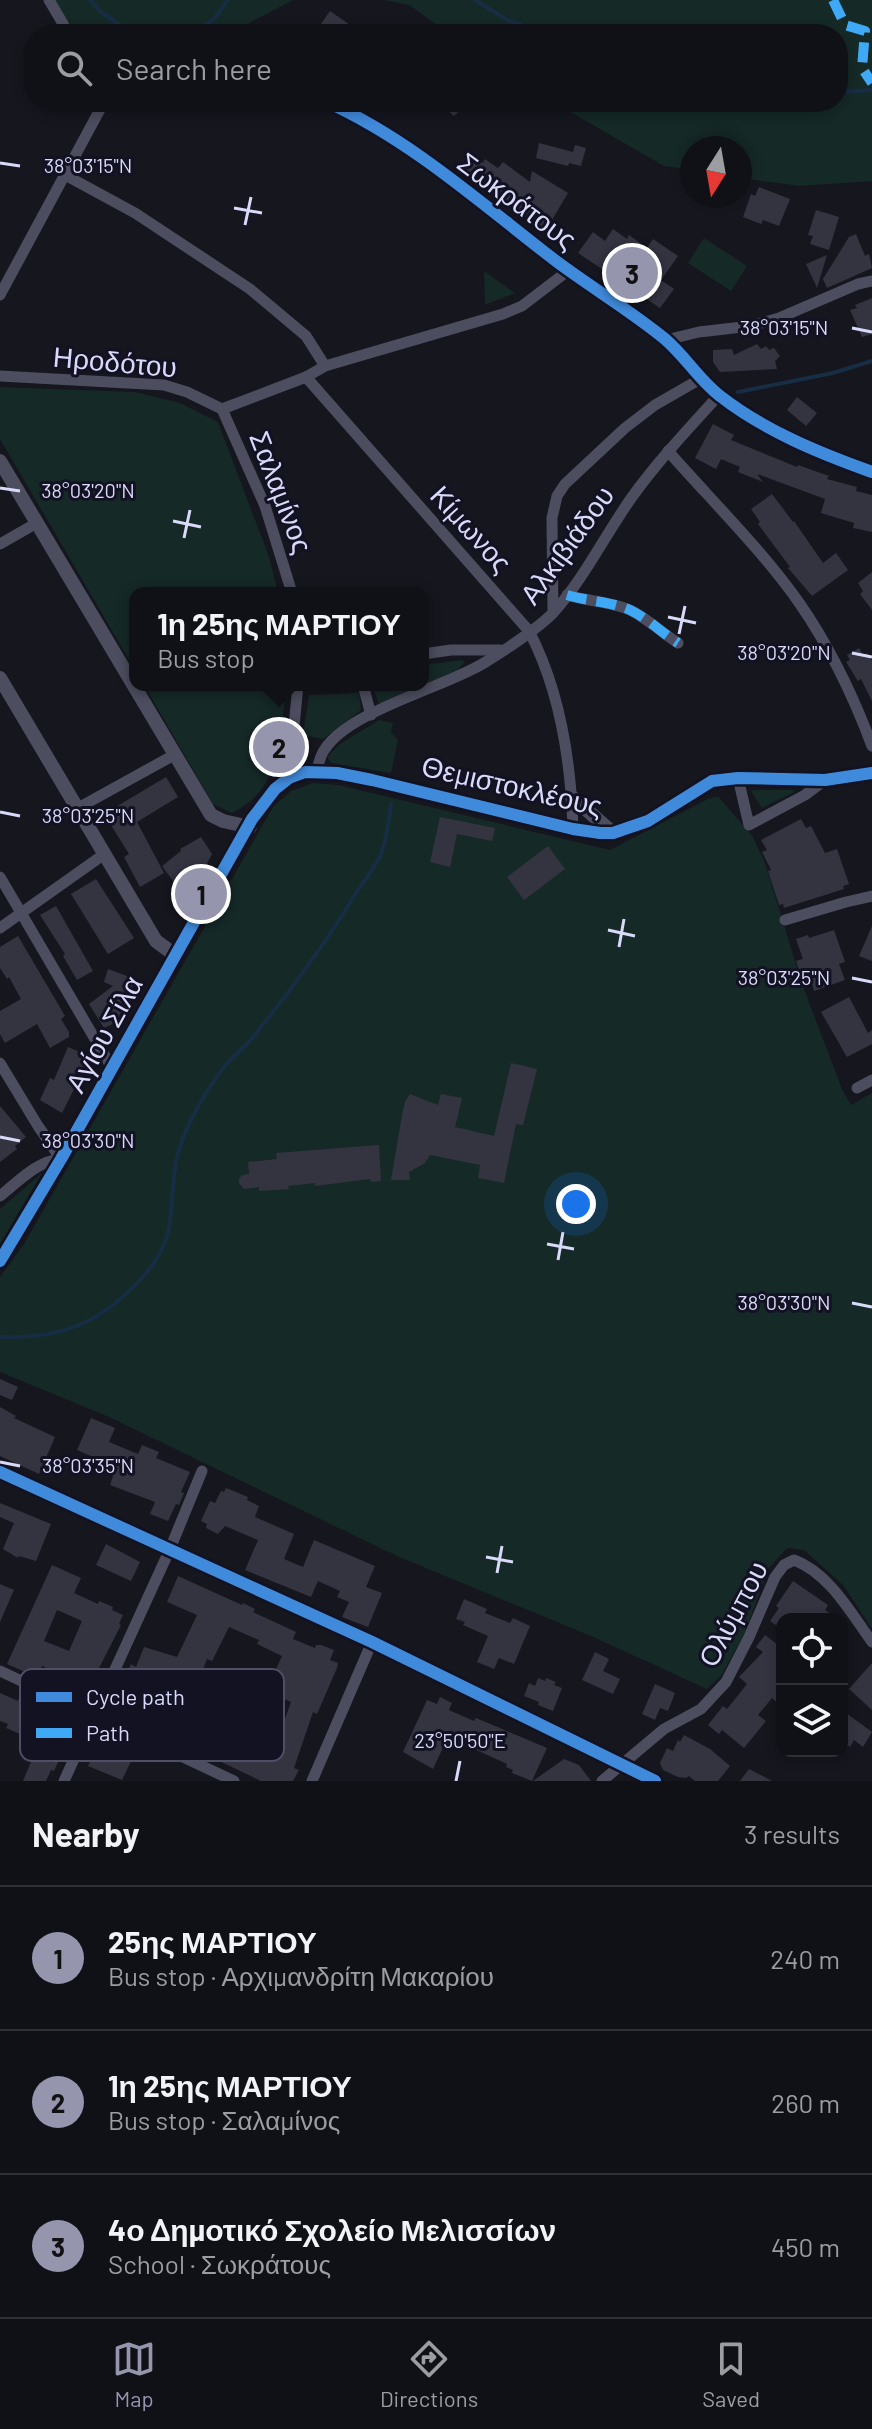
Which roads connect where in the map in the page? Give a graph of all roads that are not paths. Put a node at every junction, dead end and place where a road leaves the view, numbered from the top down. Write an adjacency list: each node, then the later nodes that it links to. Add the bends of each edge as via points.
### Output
1 (49, 0): 2 (street)
2 (63, 24)
3 (99, 112): 5 (street)
4 (346, 112): 6 (street, Σωκράτους, via 412,151)
5 (65, 175): 8 (street); 10 (street, via 135,213 250,289 306,336)
6 (569, 270): 9 (street, Σωκράτους); 10 (street, via 503,314)
7 (872, 281): 9 (street, via 779,318)
8 (0, 295)
9 (666, 340): 13 (street, Σωκράτους)
10 (325, 366): 12 (street)
11 (0, 376): 15 (street, Ηροδότου, via 164,385)
12 (306, 377): 15 (street); 24 (street, Κίμωνος)
13 (702, 378): 14 (street, Σωκράτους); 23 (street, via 625,428 557,496 552,518)
14 (719, 395): 16 (street, Αλκιβιάδου); 18 (street, Σωκράτους, via 802,445)
15 (222, 409): 21 (street, Σαλαμίνος, via 265,506)
16 (668, 451): 22 (street, Αλκιβιάδου); 36 (street, via 799,602 842,674)
17 (0, 461): 19 (street)
18 (872, 472)
19 (35, 524): 20 (street); 29 (street)
20 (0, 544)
21 (290, 587)
22 (567, 595): 23 (street, Αλκιβιάδου); 25 (street, via 630,610)
23 (553, 613): 24 (street, Αλκιβιάδου)
24 (529, 631): 26 (street, Αλκιβιάδου); 43 (street, Κίμωνος, via 568,751)
25 (678, 643)
26 (502, 650): 27 (street); 30 (street, Αλκιβιάδου)
27 (429, 653)
28 (0, 678): 44 (street)
29 (129, 680)
30 (429, 689)
31 (135, 691): 37 (street)
32 (297, 691): 40 (street)
33 (365, 691): 35 (street)
34 (424, 691): 35 (street, Αλκιβιάδου)
35 (371, 715): 38 (street, Αλκιβιάδου, via 331,741)
36 (872, 746)
37 (174, 755): 44 (street); 45 (street, via 211,815)
38 (316, 771): 40 (street, Θεμιστοκλέους); 46 (street, Θεμιστοκλέους, via 420,790)
39 (872, 773): 42 (street, Θεμιστοκλέους)
40 (289, 778): 45 (street, Θεμιστοκλέους, via 262,803)
41 (738, 778): 42 (street, Θεμιστοκλέους); 42 (street, via 749,825); 47 (street, Θεμιστοκλέους, via 712,781 648,821)
42 (825, 780)
43 (572, 797): 46 (street, Κίμωνος); 47 (street)
44 (78, 808): 48 (street)
45 (250, 827): 54 (street, Αγίου Σίλα)
46 (573, 829): 47 (street, Θεμιστοκλέους)
47 (613, 833)
48 (103, 855): 51 (street); 54 (street, via 156,941)
49 (0, 877): 51 (street)
50 (872, 896): 52 (street)
51 (21, 913): 53 (street); 56 (street)
52 (785, 920)
53 (0, 928)
54 (175, 955): 56 (street, Αγίου Σίλα)
55 (0, 1063): 59 (street)
56 (112, 1068): 59 (street, Αγίου Σίλα)
57 (872, 1080): 58 (street)
58 (857, 1088)
59 (61, 1159): 60 (street, via 38,1166); 61 (street, Αγίου Σίλα)
60 (0, 1196)
61 (0, 1261)
62 (202, 1471): 64 (street)
63 (0, 1472): 64 (street)
64 (170, 1549): 65 (street); 67 (street)
65 (372, 1642): 72 (street); 75 (street)
66 (872, 1642): 72 (street, Ολύμπου, via 814,1570 794,1560 775,1577 726,1682 701,1709 664,1729)
67 (115, 1669)
68 (0, 1671): 69 (street)
69 (20, 1680)
70 (73, 1761): 73 (street)
71 (193, 1761): 74 (street)
72 (620, 1764): 76 (street, Ολύμπου); 77 (street)
73 (64, 1781)
74 (234, 1781)
75 (312, 1781)
76 (602, 1781)
77 (655, 1781)

